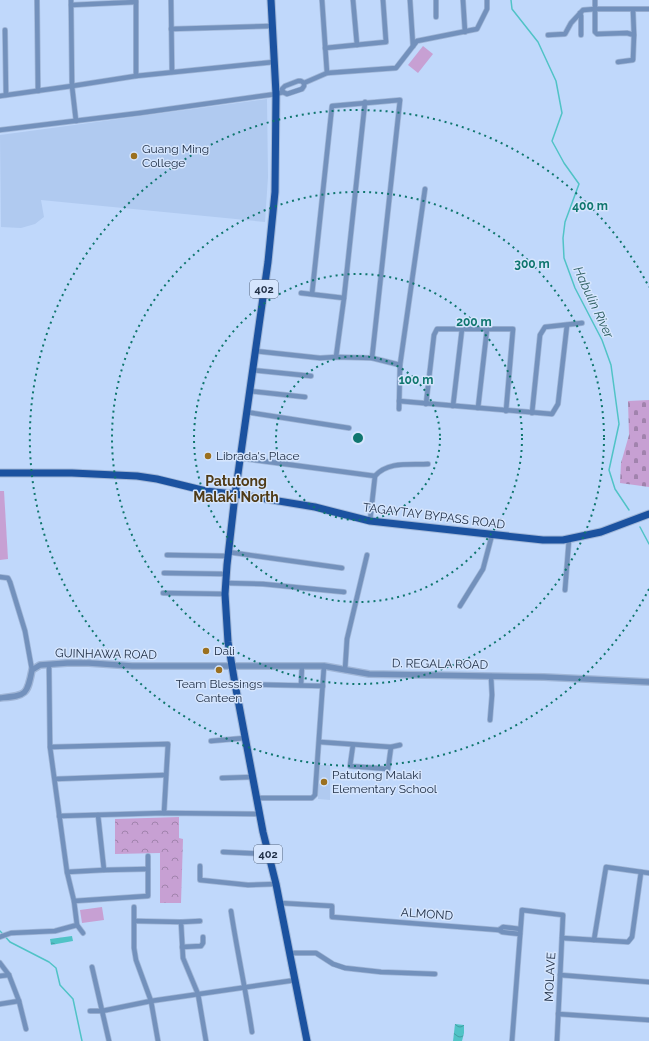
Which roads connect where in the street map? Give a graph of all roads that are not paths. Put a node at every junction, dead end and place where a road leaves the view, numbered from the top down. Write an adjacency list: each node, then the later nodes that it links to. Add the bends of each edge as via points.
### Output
1 (38, 0): 36 (street)
2 (171, 0): 20 (street)
3 (271, 0): 19 (main road, 402)
4 (322, 0): 28 (street)
5 (353, 0): 26 (street)
6 (383, 0): 26 (street, via 386,42)
7 (410, 0): 27 (street)
8 (436, 0): 18 (street)
9 (463, 0): 22 (street)
10 (487, 0): 22 (street, via 487,9 477,29)
11 (595, 0): 14 (street)
12 (136, 1): 13 (street); 33 (street)
13 (71, 2): 35 (street)
14 (595, 9): 16 (street); 17 (street, via 583,10); 25 (street, via 597,34)
15 (649, 9): 16 (street)
16 (633, 10): 25 (street)
17 (580, 14): 23 (street, via 565,34); 24 (street)
18 (436, 16)
19 (272, 26): 20 (street); 29 (main road, 402)
20 (171, 29): 31 (street)
21 (5, 30): 38 (street)
22 (465, 32): 27 (street, via 417,41)
23 (548, 35)
24 (581, 35)
25 (634, 35): 30 (street, via 633,60)
26 (357, 45): 28 (street)
27 (413, 46): 32 (street, via 396,68)
28 (325, 48): 32 (street)
29 (274, 62): 31 (street); 37 (main road, 402)
30 (618, 62)
31 (172, 72): 33 (street)
32 (327, 73): 34 (street)
33 (136, 76): 35 (street)
34 (304, 83): 37 (street, via 300,81 285,86); 37 (street, via 302,89 287,94)
35 (72, 86): 36 (street); 41 (street)
36 (38, 91): 38 (street)
37 (280, 93): 41 (street); 51 (main road, 402, via 274,211)
38 (6, 95): 39 (street)
39 (0, 96)
40 (365, 102): 45 (street, via 332,106); 46 (street); 53 (street, via 400,100)
41 (76, 121): 42 (street)
42 (0, 130)
43 (425, 189): 54 (street)
44 (301, 293): 45 (street)
45 (312, 294): 46 (street)
46 (344, 298): 52 (street)
47 (582, 323): 48 (street)
48 (568, 325): 66 (street, via 545,327 540,335); 66 (street, via 558,404 552,414)
49 (462, 329): 50 (street); 60 (street, via 437,329 434,335); 61 (street)
50 (487, 329): 62 (street); 64 (street, via 513,329)
51 (255, 352): 52 (street); 55 (main road, 402)
52 (336, 357): 53 (street)
53 (372, 358): 54 (street)
54 (400, 365): 59 (street)
55 (252, 370): 56 (street); 57 (main road, 402)
56 (311, 376)
57 (249, 391): 58 (street); 65 (main road, 402)
58 (305, 397)
59 (399, 401): 60 (street); 63 (street)
60 (426, 404): 61 (street)
61 (453, 406): 62 (street)
62 (478, 408): 64 (street)
63 (399, 409)
64 (506, 411): 66 (street)
65 (246, 412): 67 (street); 68 (main road, 402)
66 (532, 413)
67 (349, 428)
68 (240, 458): 71 (street); 72 (main road, 402)
69 (428, 464): 71 (street, via 396,465 380,470)
70 (0, 473): 72 (main road, TAGAYTAY BYPASS ROAD, via 137,476)
71 (375, 476): 74 (street)
72 (235, 495): 74 (main road, TAGAYTAY BYPASS ROAD, via 315,506); 77 (main road, 402)
73 (649, 514): 76 (main road, TAGAYTAY BYPASS ROAD, via 601,532)
74 (370, 521): 75 (main road, TAGAYTAY BYPASS ROAD)
75 (492, 535): 76 (main road, TAGAYTAY BYPASS ROAD, via 543,540); 89 (street, via 482,569)
76 (569, 539): 85 (street)
77 (228, 554): 78 (street); 80 (street); 82 (main road, 402)
78 (167, 555)
79 (367, 555): 95 (street, via 347,640)
80 (342, 568)
81 (164, 573): 82 (street)
82 (226, 574): 84 (main road, 402)
83 (0, 577): 94 (street, via 8,578 10,582 25,631)
84 (225, 583): 86 (street); 88 (main road, 402)
85 (565, 590)
86 (344, 592)
87 (163, 593): 88 (street)
88 (225, 594): 91 (main road, 402)
89 (460, 606)
90 (49, 664): 91 (street, GUINHAWA ROAD); 94 (street, GUINHAWA ROAD, via 40,665); 108 (street)
91 (232, 666): 92 (street, D. REGALA ROAD); 98 (main road, 402)
92 (302, 666): 93 (street, D. REGALA ROAD); 99 (street)
93 (324, 666): 95 (street, D. REGALA ROAD); 100 (street)
94 (32, 670): 101 (street, via 26,692)
95 (345, 670): 96 (street, D. REGALA ROAD, via 369,674)
96 (491, 676): 97 (street, D. REGALA ROAD); 102 (street)
97 (649, 682)
98 (235, 684): 99 (street); 103 (main road, 402)
99 (301, 685): 100 (street)
100 (323, 686): 105 (street)
101 (0, 698)
102 (490, 720)
103 (245, 738): 104 (street); 111 (main road, 402)
104 (211, 741)
105 (320, 742): 106 (street); 114 (street, via 315,795 312,798)
106 (354, 745): 109 (street); 109 (street, via 350,766 388,770)
107 (400, 745): 109 (street)
108 (50, 747): 110 (street, via 168,744); 112 (street)
109 (391, 747)
110 (166, 775): 112 (street); 115 (street)
111 (253, 777): 113 (street); 114 (main road, 402)
112 (55, 778): 118 (street)
113 (222, 778)
114 (257, 798): 116 (main road, 402)
115 (164, 813): 116 (street); 117 (street)
116 (260, 814): 120 (main road, 402)
117 (98, 815): 118 (street); 124 (street)
118 (59, 816): 125 (street)
119 (223, 852): 120 (street)
120 (269, 854): 128 (main road, 402)
121 (148, 856): 123 (street)
122 (200, 866): 128 (street, via 200,880 248,886)
123 (148, 869): 124 (street); 129 (street, via 148,896)
124 (104, 870): 125 (street)
125 (66, 872): 129 (street)
126 (641, 872): 127 (street); 142 (street, via 632,937 628,942); 142 (street, via 606,867)
127 (649, 873)
128 (276, 884): 130 (main road, 402)
129 (74, 901): 136 (street)
130 (280, 903): 137 (street, ALMOND, via 332,906 332,917); 144 (main road, 402)
131 (134, 907): 133 (street)
132 (231, 911): 153 (street)
133 (135, 921): 135 (street); 156 (street, via 136,960)
134 (200, 921): 135 (street)
135 (181, 922): 143 (street)
136 (77, 925): 138 (street); 139 (street, via 55,931 11,933)
137 (520, 932): 141 (street, MOLAVE, via 522,910 563,915); 168 (street)
138 (83, 933)
139 (0, 937)
140 (203, 937): 143 (street, via 200,946)
141 (562, 938): 142 (street); 149 (street, MOLAVE)
142 (594, 940)
143 (182, 947): 154 (street, via 183,958)
144 (290, 953): 147 (street, via 316,953 333,964 346,968); 151 (main road, 402)
145 (0, 963): 148 (street)
146 (92, 968): 158 (street)
147 (435, 974)
148 (9, 975): 150 (street); 155 (street)
149 (560, 975): 152 (street); 160 (street, MOLAVE)
150 (0, 976)
151 (296, 980): 153 (street); 167 (main road, 402)
152 (649, 982)
153 (245, 988): 154 (street); 163 (street)
154 (198, 994): 156 (street); 166 (street)
155 (19, 1001): 157 (street); 162 (street)
156 (151, 1001): 158 (street); 165 (street)
157 (0, 1004)
158 (102, 1011): 159 (street); 164 (street)
159 (90, 1012)
160 (558, 1014): 161 (street); 169 (street, MOLAVE)
161 (649, 1020)
162 (26, 1029)
163 (252, 1032)
164 (108, 1041)
165 (158, 1041)
166 (206, 1041)
167 (307, 1041)
168 (512, 1041)
169 (557, 1041)

